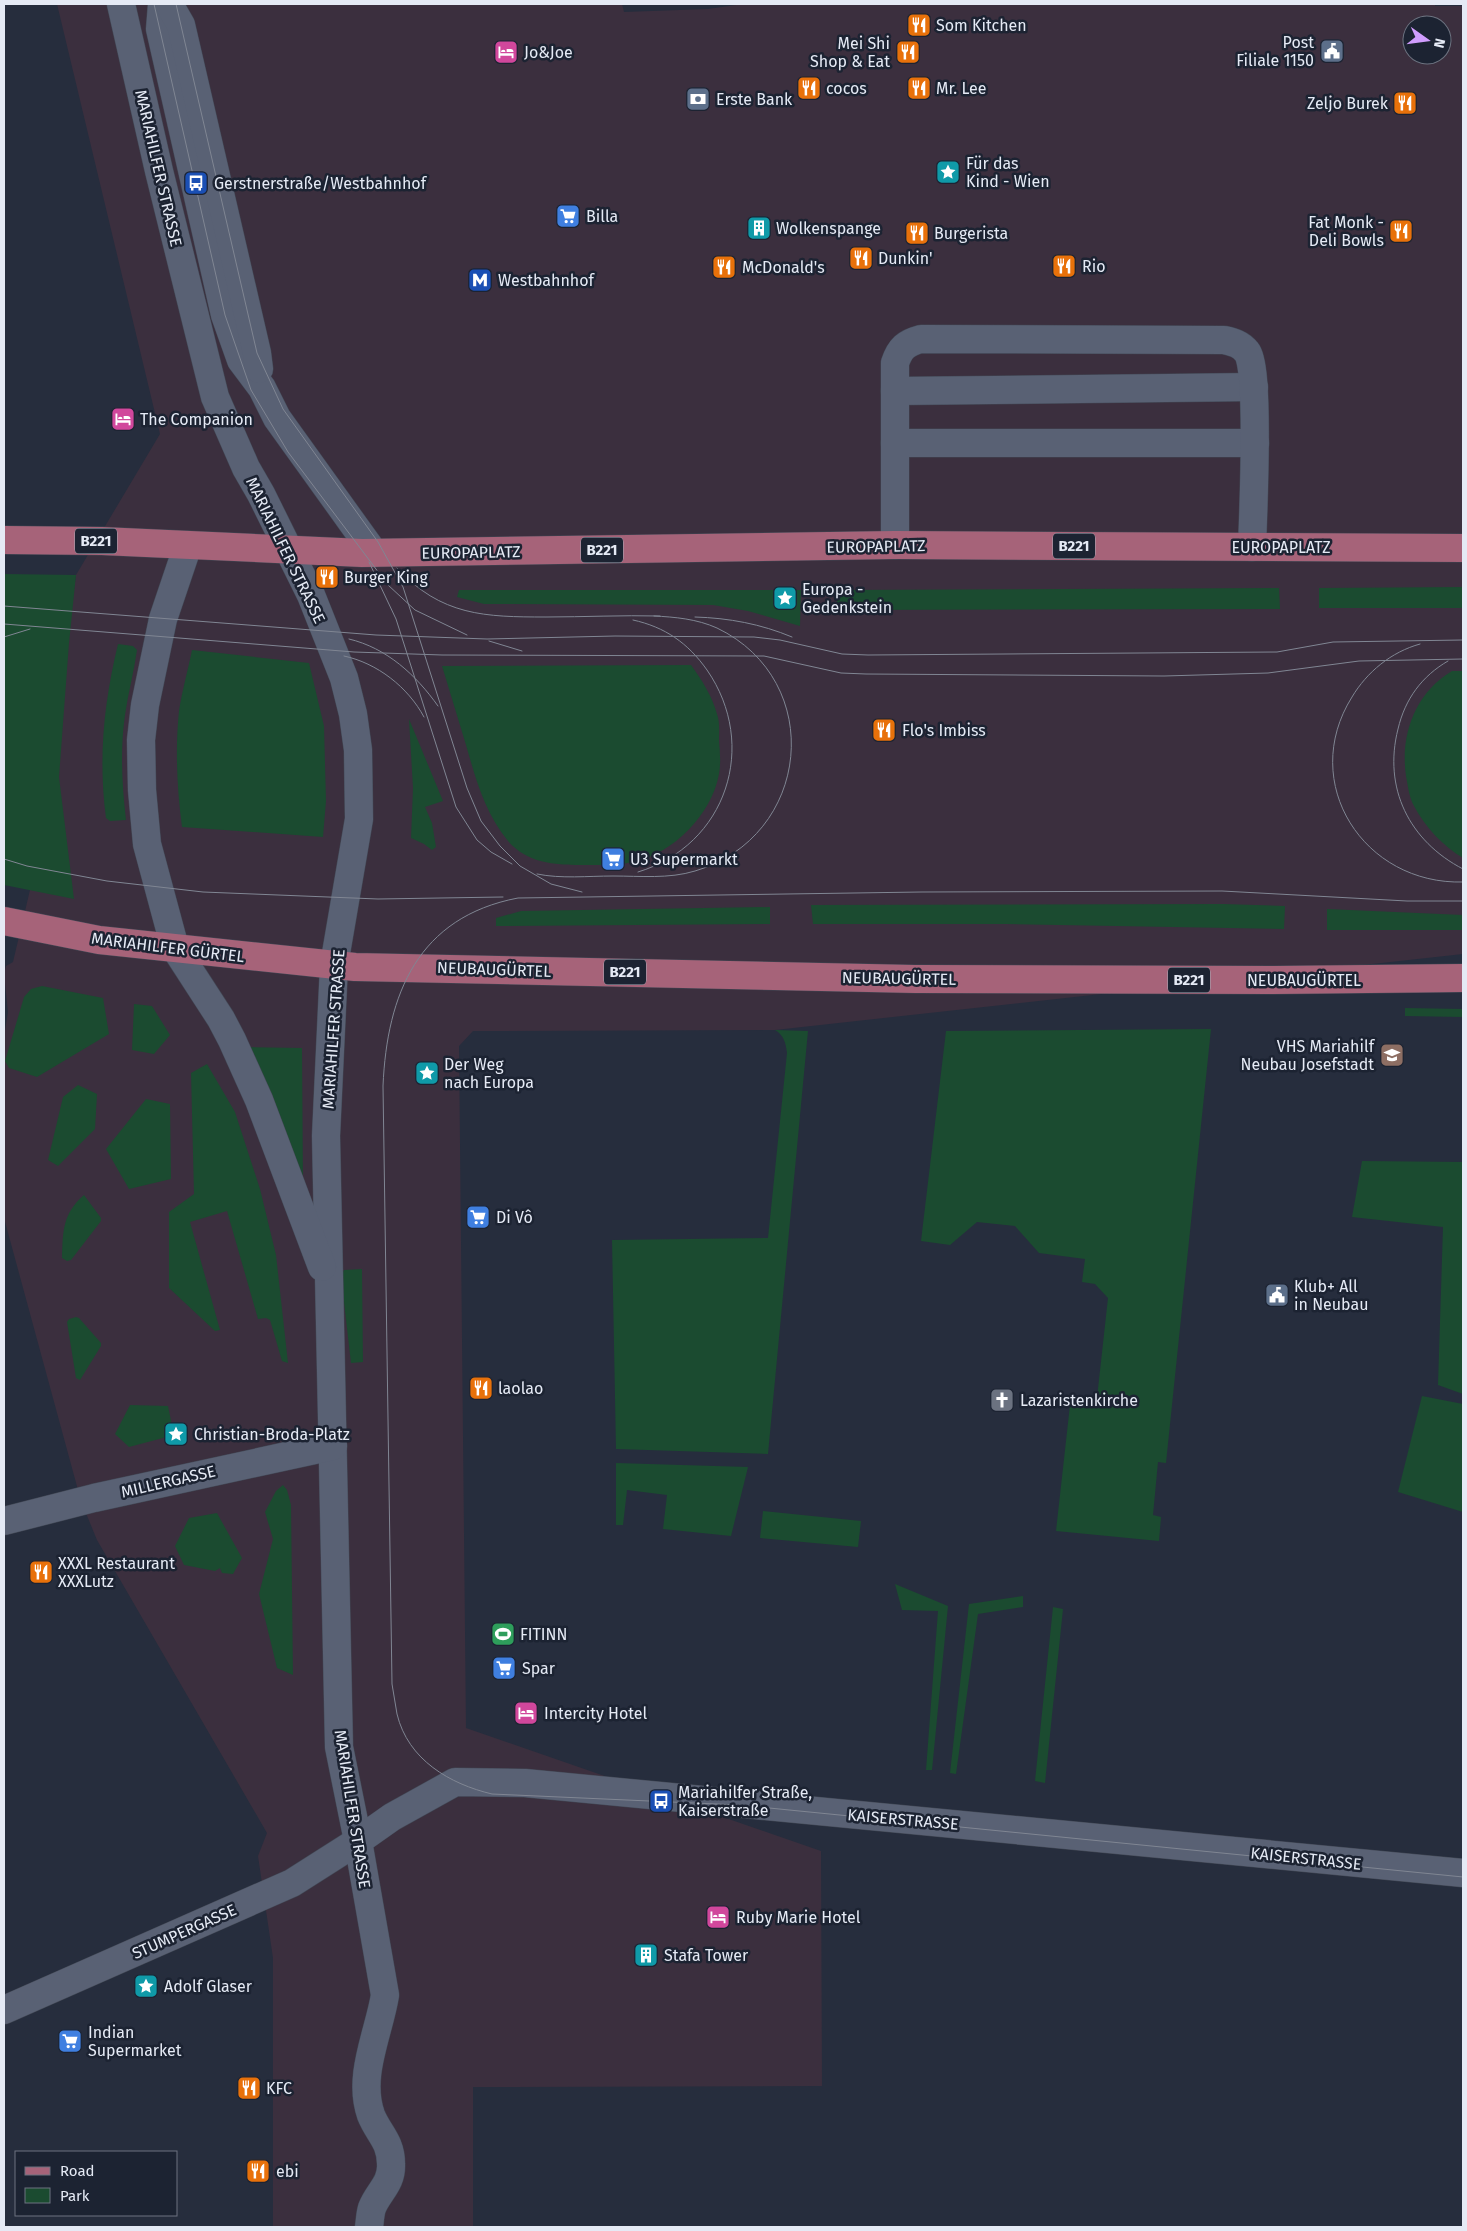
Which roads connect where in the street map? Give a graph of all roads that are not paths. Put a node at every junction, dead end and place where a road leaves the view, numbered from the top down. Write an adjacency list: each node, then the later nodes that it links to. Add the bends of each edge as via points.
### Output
1 (121, 4): 14 (street, MARIAHILFER STRASSE, via 215,397 246,468)
2 (162, 4): 5 (street, MARIAHILFER STRASSE, via 160,29 226,315 241,360)
3 (170, 4): 5 (street, via 181,25 257,353)
4 (1254, 386): 6 (street); 6 (street, via 1248,352 1238,344 1224,340 921,339 909,342 900,350 895,363); 8 (street)
5 (262, 388): 15 (street, via 277,418)
6 (895, 391): 7 (street)
7 (895, 443): 8 (street); 11 (street)
8 (1255, 443): 12 (street)
9 (4, 540): 10 (main road, B221)
10 (188, 545): 14 (main road, B221); 17 (street, MARIAHILFER STRASSE, via 160,628 141,740 144,824)
11 (895, 545): 12 (main road, EUROPAPLATZ / B221); 15 (main road, EUROPAPLATZ / B221)
12 (1252, 546): 13 (main road, EUROPAPLATZ / B221)
13 (1463, 548)
14 (289, 549): 15 (main road, EUROPAPLATZ / B221); 18 (street, MARIAHILFER STRASSE, via 344,678 358,750 359,819)
15 (374, 553)
16 (4, 921): 17 (main road, MARIAHILFER GÜRTEL / B221, via 99,940)
17 (175, 948): 18 (main road, MARIAHILFER GÜRTEL / B221); 20 (street, MARIAHILFER STRASSE, via 221,1019 259,1100)
18 (334, 965): 19 (main road, NEUBAUGÜRTEL / B221, via 915,979); 20 (street, MARIAHILFER STRASSE, via 326,1136)
19 (1463, 978)
20 (330, 1287): 21 (street, MARIAHILFER STRASSE)
21 (333, 1446): 22 (street, MILLERGASSE, via 132,1489); 23 (street, MARIAHILFER STRASSE, via 339,1747)
22 (4, 1521)
23 (358, 1841): 24 (street, KAISERSTRASSE, via 399,1813 455,1782 525,1783); 25 (street, STUMPERGASSE, via 292,1883); 26 (street, MARIAHILFER STRASSE, via 385,1995 366,2085 371,2115 388,2142 391,2164 387,2186 372,2208)
24 (1463, 1873)
25 (4, 2010)
26 (369, 2227)

